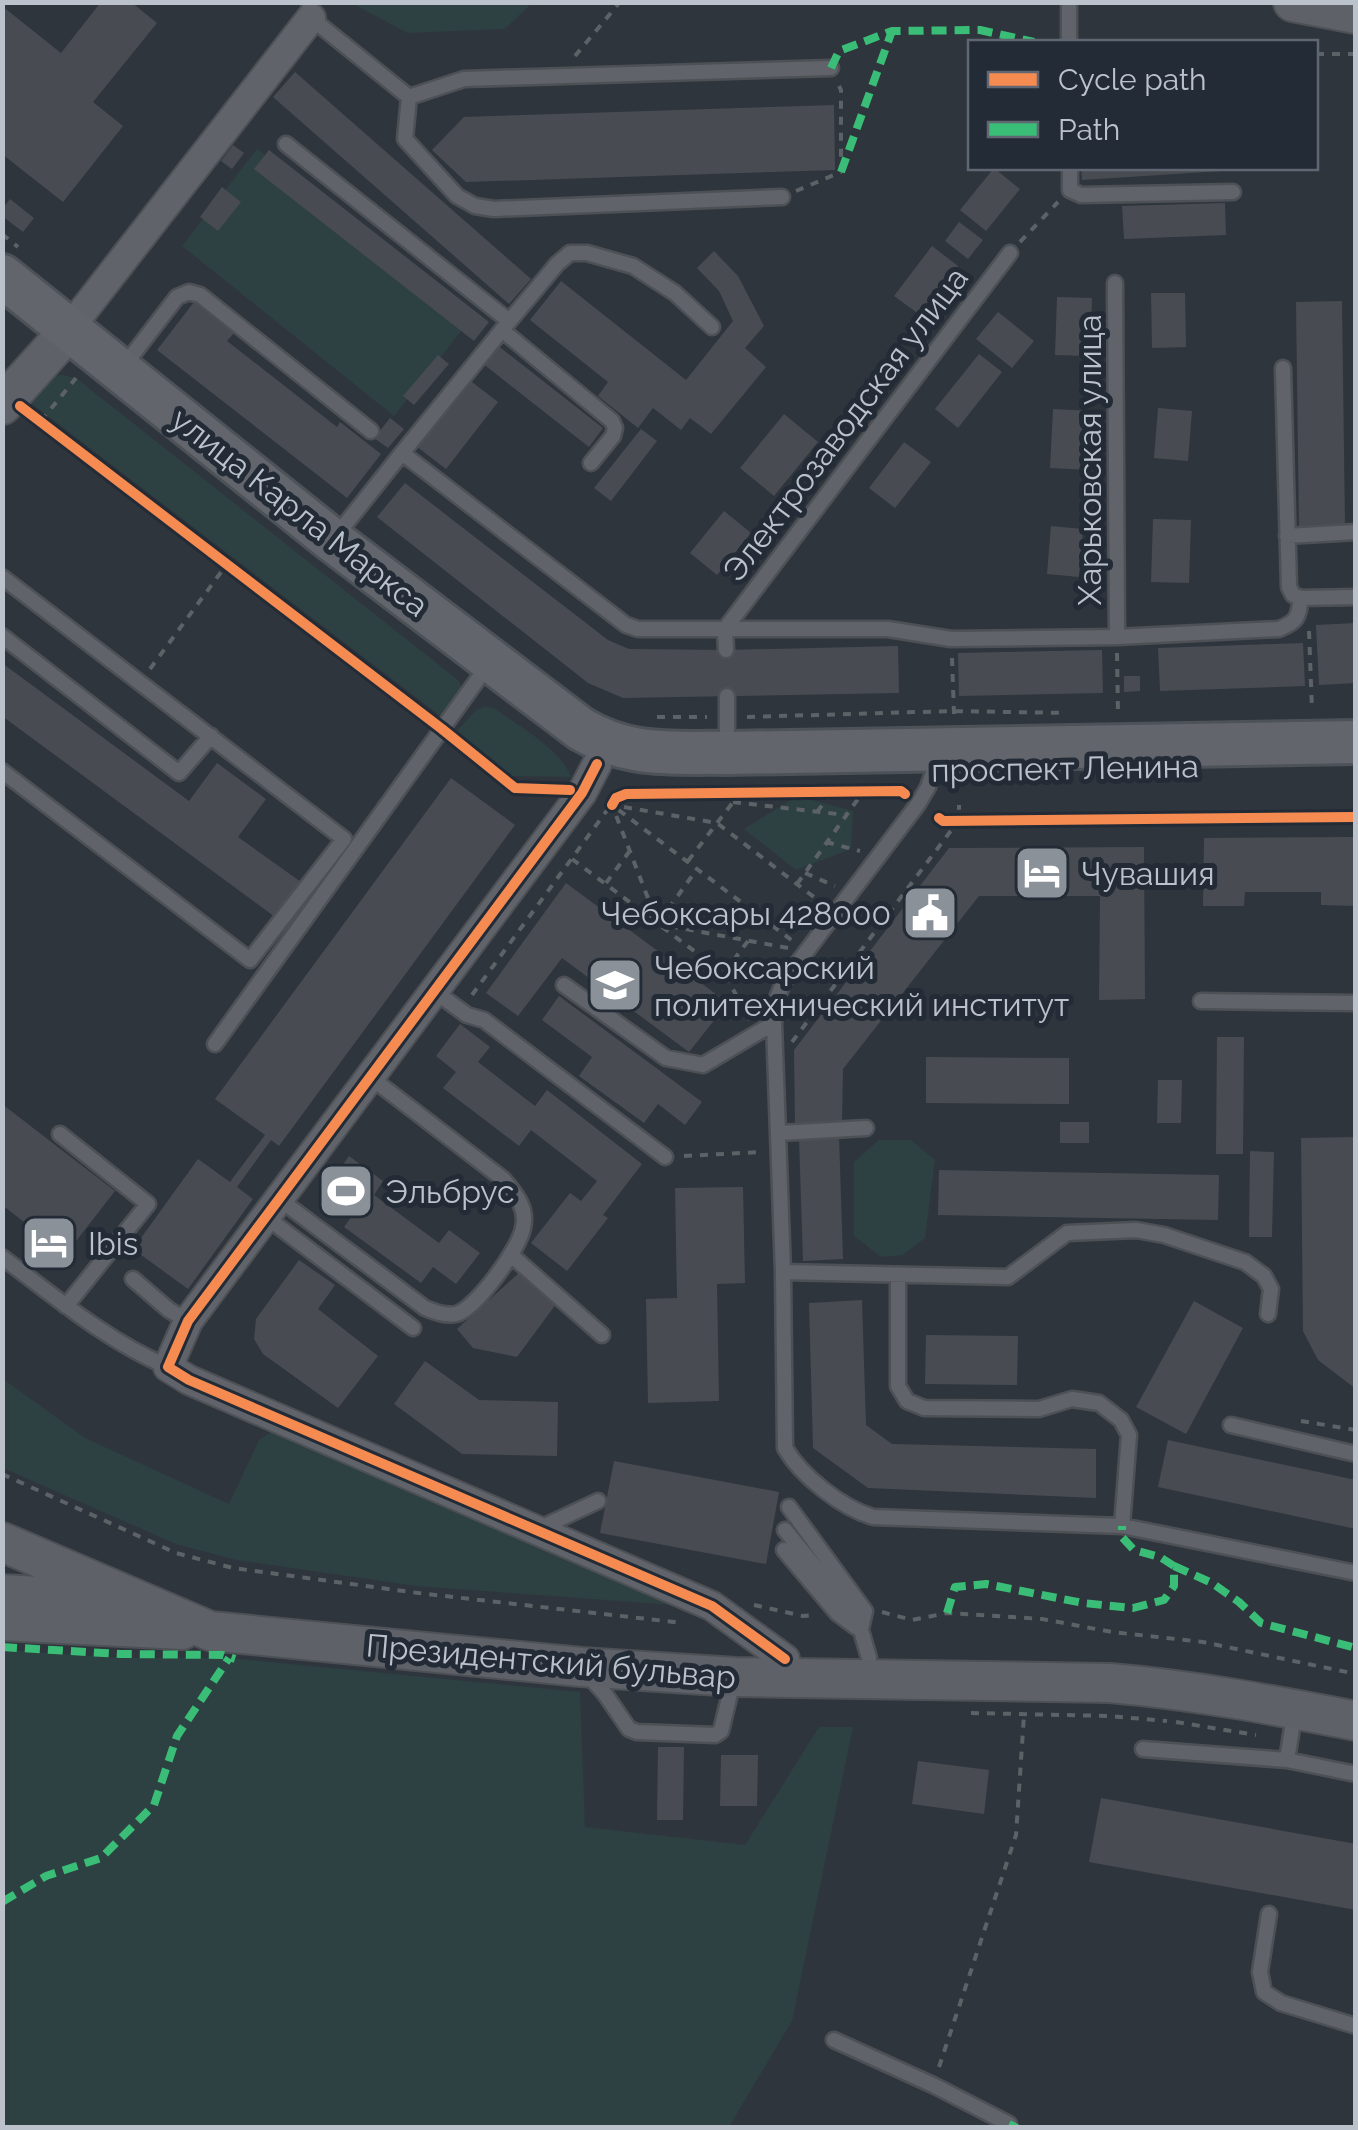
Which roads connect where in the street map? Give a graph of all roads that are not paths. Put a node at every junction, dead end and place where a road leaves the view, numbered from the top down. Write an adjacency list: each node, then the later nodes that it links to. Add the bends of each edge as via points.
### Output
1 (1069, 2): 5 (lane)
2 (1293, 2): 4 (main road)
3 (310, 10): 7 (lane); 18 (street)
4 (1356, 14)
5 (1069, 40)
6 (831, 68): 7 (lane, via 464,80)
7 (409, 97): 11 (lane, via 405,139 457,196 475,206)
8 (286, 144): 16 (lane)
9 (1070, 170): 10 (lane, via 1070,190 1081,196)
10 (1233, 192)
11 (782, 197)
12 (1010, 253): 32 (lane, Электрозаводская улица)
13 (2, 276): 18 (main road, улица Карла Маркса)
14 (1115, 282): 34 (lane, Харьковская улица)
15 (2, 306): 18 (main road, улица Карла Маркса)
16 (506, 326): 17 (lane, via 557,264 587,253 633,266); 24 (lane); 25 (lane, via 612,421 612,436)
17 (712, 327)
18 (60, 347): 20 (main road); 21 (main road, улица Карла Маркса); 22 (main road); 36 (main road, улица Карла Маркса)
19 (1282, 368): 27 (lane)
20 (2, 374)
21 (117, 374): 23 (lane, via 177,297 189,292); 28 (main road, улица Карла Маркса)
22 (16, 409)
23 (371, 431)
24 (402, 453): 28 (lane); 32 (lane, via 626,625)
25 (591, 464)
26 (1356, 532): 27 (lane)
27 (1287, 536): 31 (lane, via 1288,588)
28 (332, 540): 42 (main road, улица Карла Маркса, via 580,729)
29 (2, 577): 39 (lane)
30 (1356, 597): 31 (lane)
31 (1300, 598): 34 (lane, via 1298,616 1280,630)
32 (725, 628): 34 (lane); 35 (lane)
33 (2, 636): 39 (lane, via 178,773)
34 (1117, 637)
35 (726, 650)
36 (478, 680): 42 (main road, улица Карла Маркса); 50 (lane)
37 (727, 696): 38 (lane)
38 (727, 735): 42 (main road, проспект Ленина, via 654,752 627,750); 43 (main road, проспект Ленина)
39 (211, 736): 44 (lane, via 344,839 250,960)
40 (1356, 742): 43 (main road, проспект Ленина)
41 (1356, 763): 43 (main road, проспект Ленина)
42 (590, 765): 43 (main road, проспект Ленина, via 635,774); 46 (street, via 582,793)
43 (923, 770): 49 (lane, via 928,787 918,804 784,980)
44 (2, 771)
45 (564, 985): 49 (lane, via 666,1058 703,1065)
46 (434, 990): 51 (street); 55 (lane)
47 (1201, 1001): 48 (lane)
48 (1356, 1003)
49 (774, 1023): 53 (lane)
50 (215, 1044)
51 (370, 1077): 56 (street); 57 (lane, via 521,1200 524,1228)
52 (866, 1128): 53 (lane)
53 (780, 1133): 59 (lane)
54 (60, 1134): 62 (lane, via 148,1204)
55 (665, 1156)
56 (272, 1208): 57 (lane, via 442,1315 472,1305); 64 (street); 65 (lane)
57 (511, 1254): 66 (lane)
58 (2, 1257): 62 (lane)
59 (784, 1272): 60 (lane); 72 (lane, via 786,1448 795,1465 854,1512)
60 (898, 1276): 63 (lane, via 1008,1277 1067,1233 1136,1230 1245,1262 1271,1289); 72 (lane, via 898,1386 907,1401 924,1408 1001,1409 1039,1409 1072,1399 1099,1403 1129,1435)
61 (133, 1279): 64 (lane)
62 (66, 1306): 67 (lane)
63 (1268, 1314)
64 (188, 1321): 67 (street)
65 (413, 1328)
66 (602, 1335)
67 (168, 1367): 73 (street)
68 (1231, 1425): 69 (lane)
69 (1356, 1454)
70 (598, 1502): 73 (lane)
71 (790, 1507): 82 (lane, via 865,1611)
72 (1122, 1526): 77 (lane)
73 (538, 1530): 83 (street, via 712,1606)
74 (785, 1530): 82 (lane, via 852,1612)
75 (3, 1544): 79 (main road, Президентский бульвар); 80 (main road, Президентский бульвар, via 147,1585)
76 (784, 1550): 82 (lane)
77 (1356, 1573)
78 (2, 1594): 79 (main road)
79 (138, 1601): 80 (main road)
80 (207, 1620): 81 (main road); 83 (main road, Президентский бульвар); 84 (main road, Президентский бульвар)
81 (2, 1621)
82 (865, 1644): 83 (main road, Президентский бульвар); 86 (main road, Президентский бульвар, via 1206,1671)
83 (785, 1659)
84 (581, 1667): 85 (main road, Президентский бульвар); 85 (lane, via 636,1732 720,1732)
85 (735, 1677): 87 (main road, Президентский бульвар, via 1110,1683)
86 (1356, 1698)
87 (1295, 1709): 88 (main road, Президентский бульвар); 90 (lane)
88 (1356, 1721)
89 (1143, 1749): 90 (lane)
90 (1287, 1760): 91 (lane)
91 (1356, 1774)
92 (1269, 1914): 93 (lane, via 1260,1972 1264,1992)
93 (1356, 2026)
94 (834, 2040): 95 (lane)
95 (1008, 2128)

